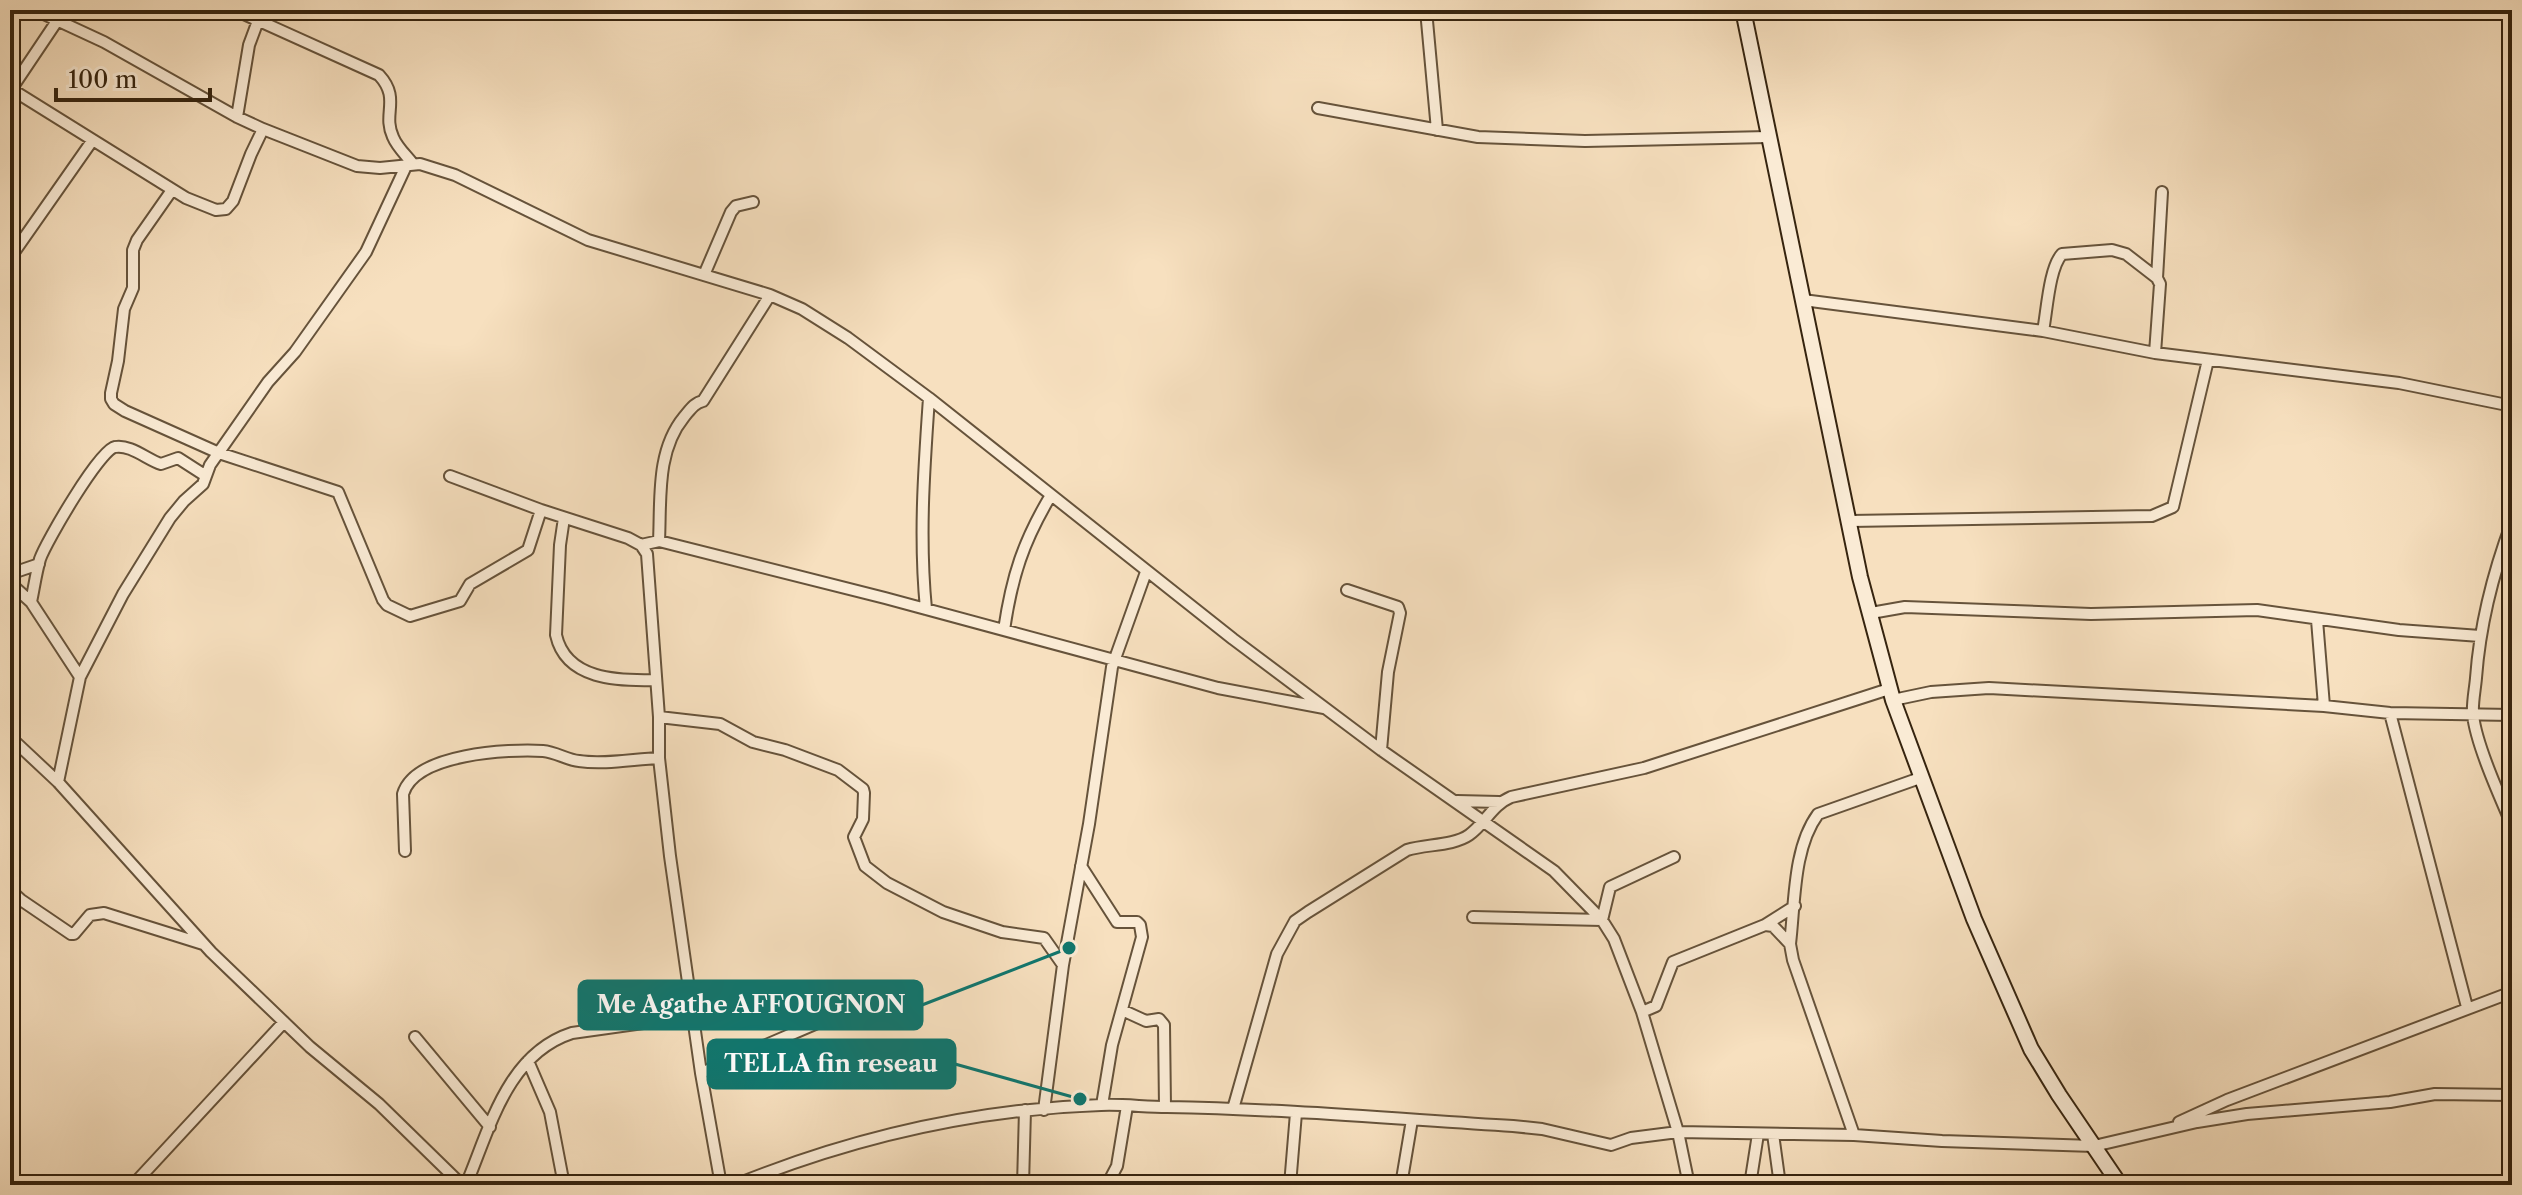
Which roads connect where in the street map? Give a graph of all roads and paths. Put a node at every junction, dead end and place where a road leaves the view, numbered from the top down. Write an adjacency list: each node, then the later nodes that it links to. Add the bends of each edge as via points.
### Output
1 (35, 10): 6 (street)
2 (235, 10): 5 (street)
3 (1426, 10): 11 (street)
4 (1743, 10): 12 (main road)
5 (260, 15): 9 (street, via 249,45); 14 (street, via 379,75 391,95 392,136)
6 (57, 21): 7 (street); 9 (street)
7 (10, 90): 13 (street)
8 (1318, 108): 11 (street)
9 (237, 117): 10 (street)
10 (263, 129): 15 (street, via 357,166); 16 (street, via 226,209 216,210)
11 (1437, 130): 12 (street, via 1585,141)
12 (1768, 137): 24 (main road)
13 (92, 141): 16 (street); 20 (street)
14 (410, 164): 15 (street); 17 (street); 21 (street, via 455,175 588,240)
15 (380, 168): 17 (street)
16 (172, 190): 30 (street, via 133,250 133,288 124,309 111,399 125,411)
17 (392, 192): 30 (street, via 366,252)
18 (2162, 192): 22 (street)
19 (753, 202): 21 (street, via 731,212)
20 (10, 258)
21 (704, 275): 23 (street)
22 (2157, 278): 25 (street, via 2112,250 2062,254); 26 (street)
23 (770, 295): 28 (street, via 848,338); 38 (street, via 703,401 668,443)
24 (1803, 300): 25 (street); 36 (main road)
25 (2043, 331): 26 (street)
26 (2155, 353): 27 (street)
27 (2208, 360): 29 (street, via 2399,383); 36 (street, via 2173,507 2152,516)
28 (929, 398): 33 (street); 46 (street, via 921,506)
29 (2512, 406)
30 (219, 453): 31 (street); 34 (street, via 338,492 383,600 410,616 460,601 470,584 524,553)
31 (206, 476): 40 (street, via 182,459 161,464 111,447 77,493); 52 (street, via 170,518)
32 (450, 476): 34 (street)
33 (1051, 495): 41 (street); 49 (street, via 1015,568)
34 (541, 510): 35 (street)
35 (564, 518): 39 (street); 53 (street, via 558,643 590,674 620,681)
36 (1850, 521): 47 (main road)
37 (2512, 522): 50 (street, via 2496,563)
38 (659, 541): 39 (street); 46 (street)
39 (641, 545): 53 (street, via 647,554)
40 (39, 564): 42 (street); 45 (street)
41 (1146, 572): 51 (street); 56 (street)
42 (10, 574)
43 (10, 583): 45 (street)
44 (1347, 590): 62 (street, via 1398,607 1400,613)
45 (31, 602): 52 (street)
46 (926, 609): 49 (street)
47 (1871, 613): 48 (street, via 1905,607 2091,614 2257,610); 54 (main road)
48 (2317, 620): 50 (street); 55 (street)
49 (1004, 630): 51 (street)
50 (2480, 636): 58 (street)
51 (1115, 659): 56 (street, via 1218,688); 72 (street)
52 (80, 677): 65 (street)
53 (655, 680): 60 (street)
54 (1891, 694): 55 (street, via 1989,688); 64 (main road); 67 (street, via 1644,768)
55 (2324, 706): 57 (street)
56 (1326, 709): 62 (street)
57 (2390, 713): 58 (street); 83 (street)
58 (2473, 715): 59 (street); 69 (street)
59 (2512, 715)
60 (659, 717): 63 (street); 80 (street, via 720,724 763,747 838,770 863,789 863,819 854,837 865,866 943,912 1002,932 1044,938)
61 (10, 737): 65 (street)
62 (1381, 750): 66 (street)
63 (659, 758): 70 (street, via 579,761 546,751 446,760 405,787); 86 (street)
64 (1920, 778): 74 (street, via 1818,814 1801,845); 106 (main road, via 2031,1049)
65 (58, 782): 79 (street)
66 (1455, 801): 67 (street); 68 (street)
67 (1499, 802): 68 (street)
68 (1483, 820): 76 (street, via 1554,871); 95 (street, via 1461,840 1407,850 1295,921 1277,954)
69 (2512, 825)
70 (405, 851)
71 (1674, 857): 76 (street, via 1610,887)
72 (1081, 866): 80 (street); 84 (street, via 1117,922 1140,925 1142,937)
73 (10, 890): 79 (street, via 71,934 90,915 104,913)
74 (1795, 906): 77 (street); 78 (street)
75 (1473, 917): 76 (street)
76 (1602, 920): 85 (street)
77 (1765, 925): 78 (street, via 1773,926); 85 (street, via 1673,962 1656,1006)
78 (1790, 944): 105 (street)
79 (205, 945): 87 (street)
80 (1063, 965): 97 (street)
81 (2512, 992): 83 (street)
82 (857, 1006): 90 (street)
83 (2467, 1007): 101 (street)
84 (1122, 1010): 92 (street); 94 (street, via 1164,1025)
85 (1642, 1012): 102 (street)
86 (693, 1016): 89 (street, via 572,1033); 90 (street)
87 (284, 1022): 107 (street); 108 (street)
88 (415, 1037): 100 (street)
89 (528, 1061): 100 (street, via 505,1091); 109 (street, via 550,1112)
90 (701, 1073): 110 (street)
91 (2512, 1095): 101 (street, via 2435,1094)
92 (1102, 1105): 93 (street); 97 (street)
93 (1127, 1106): 94 (street); 113 (street, via 1117,1166)
94 (1165, 1107): 95 (street)
95 (1233, 1109): 98 (street)
96 (1025, 1110): 97 (street); 111 (street, via 870,1138); 112 (street)
97 (1044, 1110)
98 (1296, 1113): 99 (street); 114 (street)
99 (1412, 1120): 102 (street, via 1542,1129 1611,1145); 115 (street)
100 (490, 1127): 108 (street)
101 (2167, 1128): 106 (street)
102 (1678, 1132): 103 (street); 116 (street)
103 (1758, 1134): 104 (street); 117 (street)
104 (1773, 1134): 105 (street); 118 (street)
105 (1854, 1135): 106 (street)
106 (2094, 1146): 119 (main road)
107 (133, 1185)
108 (464, 1185)
109 (564, 1185)
110 (721, 1185)
111 (735, 1185)
112 (1023, 1185)
113 (1107, 1185)
114 (1290, 1185)
115 (1401, 1185)
116 (1689, 1185)
117 (1750, 1185)
118 (1780, 1185)
119 (2120, 1185)

